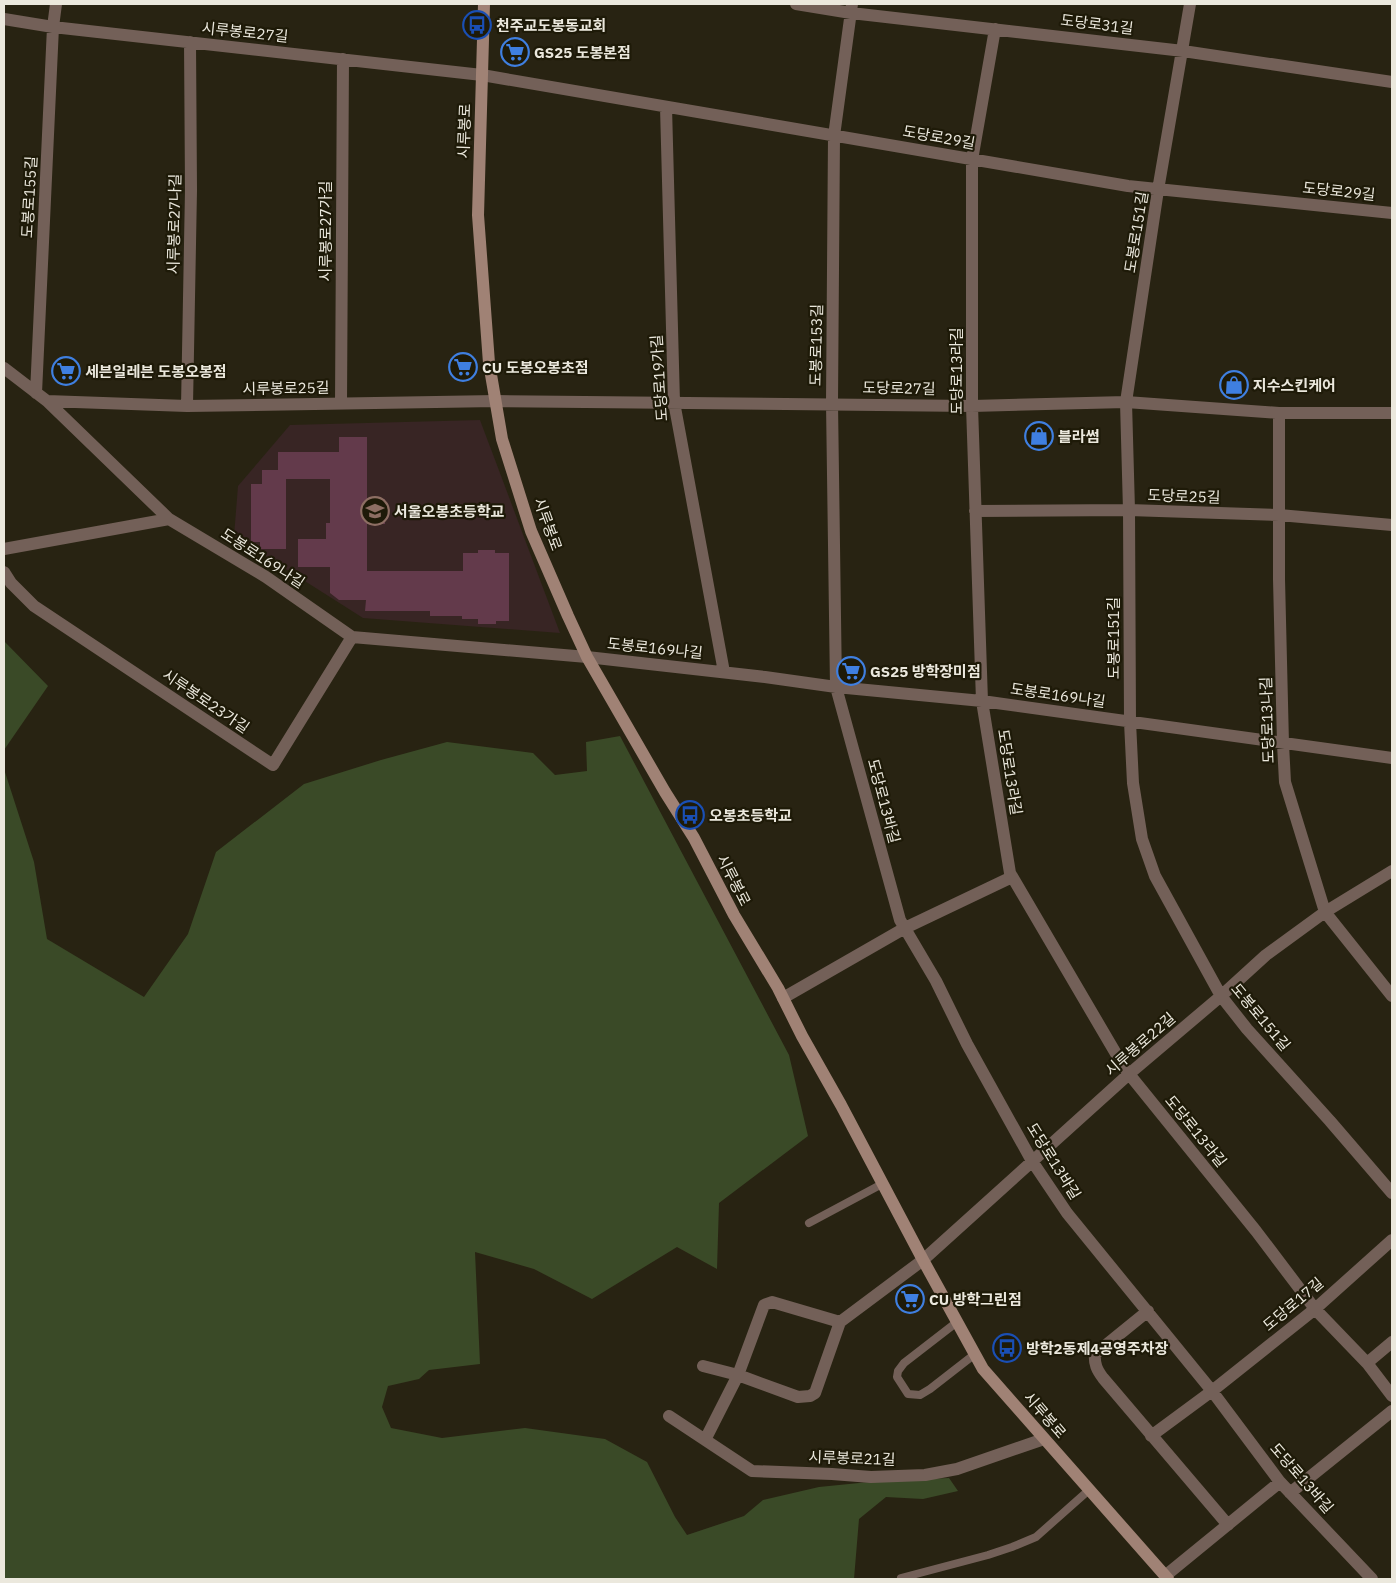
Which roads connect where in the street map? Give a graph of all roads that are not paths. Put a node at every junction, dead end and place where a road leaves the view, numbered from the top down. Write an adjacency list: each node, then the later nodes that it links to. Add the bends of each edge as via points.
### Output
1 (56, 4): 7 (street, 도봉로155길)
2 (484, 4): 12 (street, 시루봉로)
3 (796, 4): 5 (street, 도당로31길)
4 (1190, 4): 10 (street, 도봉로151길)
5 (851, 8): 8 (street, 도당로31길); 15 (street, 도봉로153길)
6 (4, 19): 7 (street, 시루봉로27길)
7 (53, 27): 9 (street, 시루봉로27길); 20 (street, 도봉로155길)
8 (995, 29): 10 (street, 도당로31길); 16 (street, 도당로13라길)
9 (190, 42): 11 (street, 시루봉로27길); 27 (street, 시루봉로27나길)
10 (1183, 51): 13 (street, 도당로31길); 17 (street, 도봉로151길)
11 (342, 59): 12 (street, 시루봉로27길); 25 (street, 시루봉로27가길)
12 (482, 75): 14 (street, 도당로29길); 22 (street, 시루봉로, via 478,215 489,363)
13 (1392, 82)
14 (666, 107): 15 (street, 도당로29길); 23 (street, 도당로19가길)
15 (834, 136): 16 (street, 도당로29길); 26 (street, 도봉로153길)
16 (972, 160): 17 (street, 도당로29길); 28 (street, 도당로13라길)
17 (1158, 190): 18 (street, 도당로29길); 24 (street, 도봉로151길)
18 (1392, 213)
19 (4, 368): 20 (street, 도봉로169나길)
20 (36, 393): 21 (street, 도봉로169나길)
21 (47, 401): 27 (street, 시루봉로25길); 34 (street, 도봉로169나길)
22 (496, 401): 23 (street, 도당로27길); 25 (street, 시루봉로25길); 39 (street, 시루봉로, via 502,438 531,530)
23 (674, 402): 26 (street, 도당로27길); 40 (street, 도당로19가길)
24 (1126, 402): 28 (street, 도당로27길); 29 (street, 도당로27길); 31 (street, 도봉로151길)
25 (341, 404): 27 (street, 시루봉로25길)
26 (832, 404): 28 (street, 도당로27길); 41 (street, 도봉로153길)
27 (187, 406)
28 (972, 406): 32 (street, 도당로13라길)
29 (1279, 413): 30 (street, 도당로27길); 33 (street, 도당로13나길)
30 (1392, 414)
31 (1129, 510): 32 (street, 도당로25길); 33 (street, 도당로25길); 43 (street, 도봉로151길)
32 (975, 511): 42 (street, 도당로13라길)
33 (1279, 515): 35 (street, 도당로25길); 44 (street, 도당로13나길)
34 (170, 519): 36 (street); 38 (street, 도봉로169나길, via 266,577)
35 (1392, 525)
36 (4, 549)
37 (4, 572): 38 (street, 시루봉로23가길, via 34,606 273,765)
38 (352, 637): 39 (street, 도봉로169나길)
39 (587, 657): 40 (street, 도봉로169나길); 52 (street, 시루봉로, via 694,838)
40 (724, 672): 41 (street, 도봉로169나길)
41 (836, 687): 42 (street, 도봉로169나길); 49 (street, 도당로13바길, via 900,920)
42 (982, 701): 43 (street, 도봉로169나길); 47 (street, 도당로13라길)
43 (1130, 722): 44 (street, 도봉로169나길); 50 (street, 도봉로151길, via 1133,784 1142,839 1154,876)
44 (1283, 744): 45 (street, 도봉로169나길); 48 (street, 도당로13나길, via 1286,782)
45 (1392, 758)
46 (1392, 871): 48 (street, 시루봉로22길)
47 (1012, 877): 49 (street); 53 (street, 도당로13라길)
48 (1325, 912): 50 (street, 시루봉로22길, via 1266,956); 51 (street, 도당로13나길)
49 (905, 928): 52 (street); 54 (street, 도당로13바길)
50 (1221, 996): 53 (street, 시루봉로22길); 56 (street, 도봉로151길)
51 (1392, 996)
52 (783, 998): 55 (street, 시루봉로)
53 (1129, 1074): 54 (street, 시루봉로22길); 60 (street, 도당로13라길)
54 (1032, 1161): 59 (street, 시루봉로22길); 61 (street, 도당로13바길, via 1068,1213)
55 (882, 1184): 57 (lane); 59 (street, 시루봉로)
56 (1392, 1193)
57 (809, 1223)
58 (1392, 1240): 60 (street, 도당로17길)
59 (923, 1260): 62 (street); 63 (street, 시루봉로)
60 (1315, 1308): 66 (street, 도당로13라길); 69 (street, 도당로17길)
61 (1148, 1311): 69 (street, 도당로13바길); 73 (street, via 1095,1354 1094,1361 1103,1378)
62 (840, 1322): 68 (street, via 772,1302 764,1305); 68 (street, via 815,1392 810,1396 798,1397)
63 (957, 1322): 65 (street, 시루봉로); 65 (lane, via 904,1363 897,1378 908,1394 920,1395)
64 (1392, 1342): 66 (street)
65 (975, 1354): 74 (street, 시루봉로, via 983,1369)
66 (1367, 1364): 70 (street, 도당로13라길)
67 (702, 1366): 68 (street)
68 (738, 1374): 75 (street)
69 (1212, 1391): 73 (street, 도당로17길); 76 (street, 도당로13바길)
70 (1392, 1396)
71 (1392, 1411): 78 (street)
72 (669, 1416): 75 (street, 시루봉로21길)
73 (1151, 1436): 79 (street)
74 (1044, 1438): 75 (street, 시루봉로21길, via 957,1469 925,1475 871,1477 752,1471); 77 (street, 시루봉로)
75 (705, 1440)
76 (1280, 1482): 78 (street, 도당로13바길); 79 (street, 시루봉로)
77 (1088, 1490): 80 (lane, via 1036,1537 988,1555); 81 (street, 시루봉로)
78 (1290, 1493): 82 (street, 도당로13바길)
79 (1228, 1525): 81 (street, 시루봉로)
80 (901, 1578)
81 (1166, 1578)
82 (1372, 1579)

